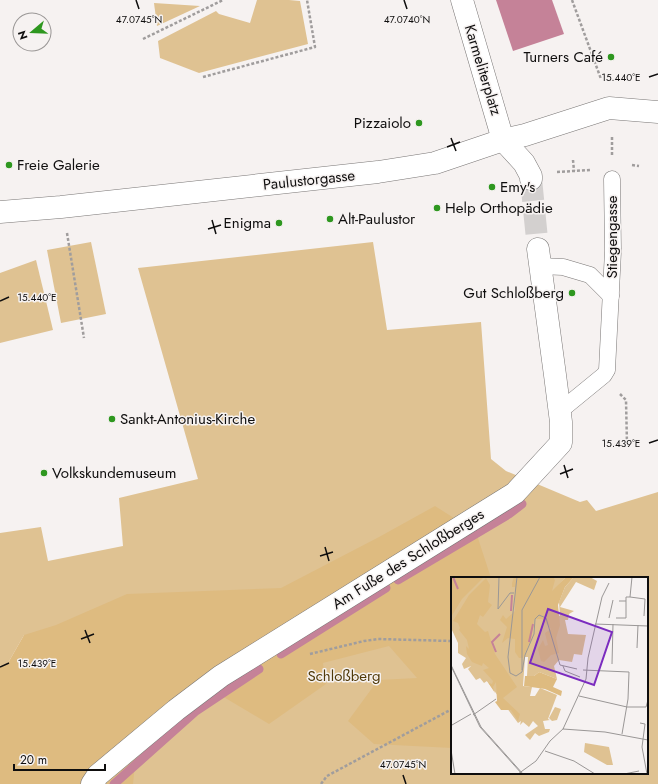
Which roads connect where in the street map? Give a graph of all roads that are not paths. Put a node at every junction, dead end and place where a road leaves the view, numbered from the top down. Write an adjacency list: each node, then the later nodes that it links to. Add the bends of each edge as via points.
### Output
1 (462, 0): 3 (street, Karmeliterplatz)
2 (658, 112): 3 (street, Paulustorgasse, via 609,108)
3 (503, 140): 4 (street, via 524,163); 6 (street, Paulustorgasse, via 435,163 378,172 26,217)
4 (531, 179)
5 (612, 179): 8 (lane, Stiegengasse)
6 (0, 212)
7 (539, 257): 8 (lane, Stiegengasse, via 590,275); 9 (street, Am Fuße des Schloßberges)
8 (611, 296): 9 (lane, Stiegengasse, via 607,370)
9 (560, 411): 10 (street, Am Fuße des Schloßberges, via 561,443 515,492 221,676 98,775)
10 (92, 784)

